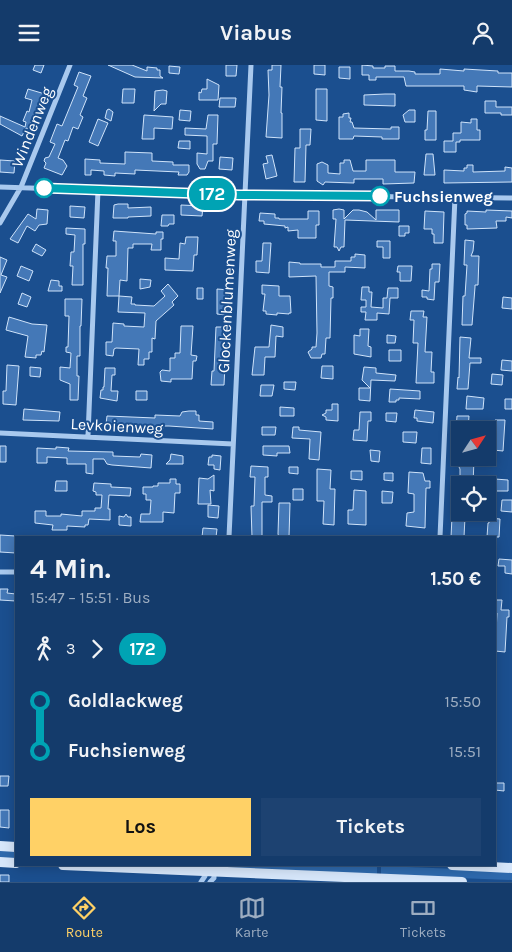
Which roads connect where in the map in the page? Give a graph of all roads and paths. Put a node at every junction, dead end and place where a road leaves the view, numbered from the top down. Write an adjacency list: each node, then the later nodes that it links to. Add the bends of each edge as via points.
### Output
1 (70, 65): 4 (street, Windenweg)
2 (250, 65): 6 (street, Glockenblumenweg)
3 (0, 187): 4 (street)
4 (21, 187): 5 (street); 9 (street, Windenweg)
5 (98, 190): 6 (street); 11 (street)
6 (245, 195): 7 (street); 12 (street, Glockenblumenweg)
7 (455, 197): 8 (street); 14 (street)
8 (512, 198)
9 (0, 223)
10 (0, 433): 11 (street, Levkoienweg)
11 (88, 436): 12 (street, Levkoienweg)
12 (233, 444): 13 (street, Glockenblumenweg)
13 (229, 536)
14 (440, 536)
15 (0, 572): 16 (street)
16 (15, 572)
17 (0, 846): 18 (main road)
18 (15, 847)
19 (0, 862): 20 (main road)
20 (15, 863)
21 (113, 866): 23 (main road)
22 (472, 866): 24 (main road)
23 (212, 868): 25 (street); 26 (street, via 214,879); 27 (main road)
24 (512, 868)
25 (201, 882)
26 (210, 882)
27 (462, 882)

